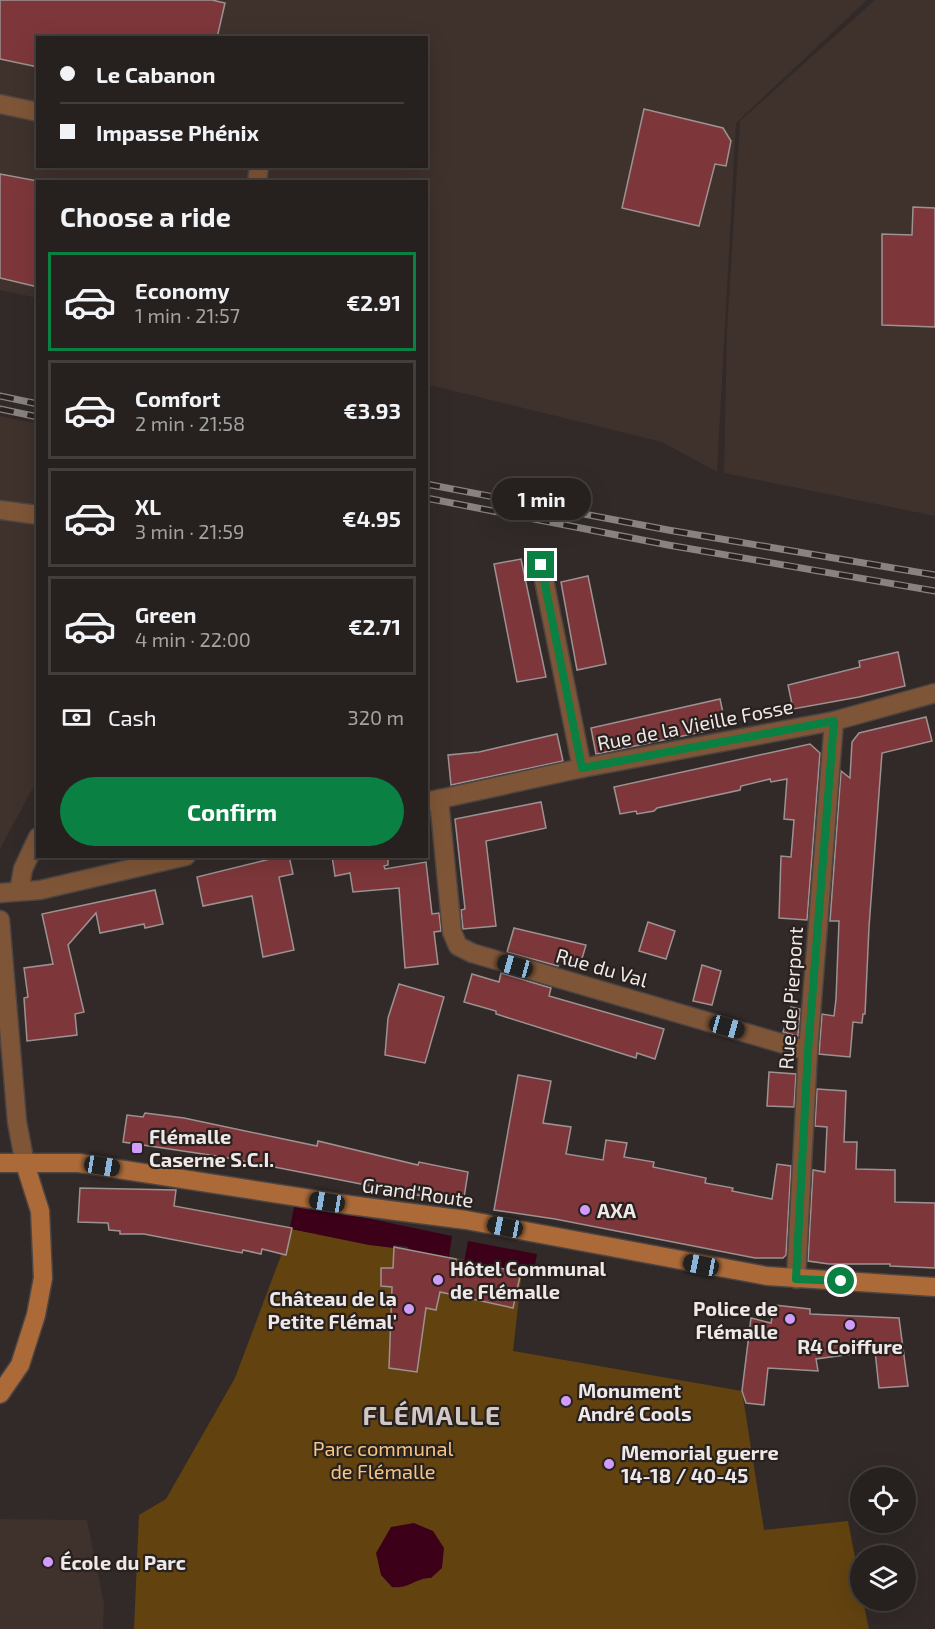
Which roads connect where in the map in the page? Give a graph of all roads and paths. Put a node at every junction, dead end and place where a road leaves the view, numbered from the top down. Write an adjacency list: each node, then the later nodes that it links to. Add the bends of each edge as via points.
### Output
1 (0, 104): 2 (street)
2 (36, 112)
3 (0, 510): 4 (street)
4 (36, 515)
5 (541, 565): 8 (street)
6 (935, 693): 7 (street, Rue de la Vieille Fosse)
7 (834, 721): 8 (street, Rue de la Vieille Fosse); 16 (street, Rue de Pierpont)
8 (582, 768): 9 (street, Rue de la Vieille Fosse)
9 (432, 801): 16 (street, Rue du Val, via 452,932 458,946)
10 (36, 841): 13 (street, via 23,869)
11 (169, 858): 12 (street)
12 (111, 865): 13 (street, via 40,890)
13 (19, 891): 14 (street)
14 (0, 893)
15 (0, 920): 18 (street, via 17,1122)
16 (808, 1051): 19 (street, Rue de Pierpont)
17 (0, 1163): 18 (street, Grand'Route)
18 (25, 1164): 19 (street, Grand'Route, via 79,1163 466,1220); 21 (street, via 40,1210 43,1278 20,1365)
19 (796, 1279): 20 (street, Grand'Route)
20 (935, 1287)
21 (0, 1394)

